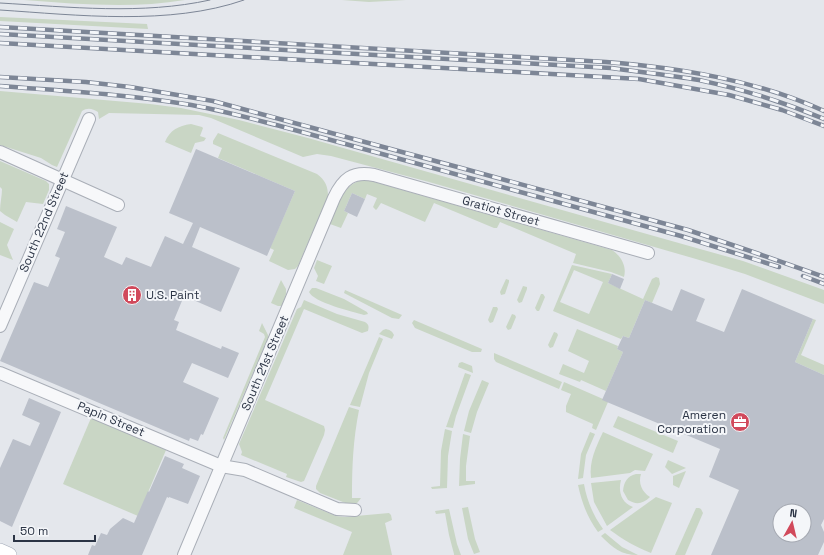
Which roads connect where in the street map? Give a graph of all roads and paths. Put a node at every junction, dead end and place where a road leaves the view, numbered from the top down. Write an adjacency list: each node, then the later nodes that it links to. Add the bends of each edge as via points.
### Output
1 (89, 119): 4 (street, South 22nd Street)
2 (0, 152): 4 (street)
3 (353, 175): 6 (street, Gratiot Street, via 374,175); 9 (street, South 21st Street, via 344,181 337,192)
4 (63, 180): 5 (street); 7 (street, South 22nd Street)
5 (118, 204)
6 (648, 253)
7 (0, 326)
8 (0, 373): 9 (street, Papin Street)
9 (221, 466): 10 (street, Papin Street, via 245,470 337,509); 13 (street, South 21st Street)
10 (355, 510)
11 (0, 551): 12 (main road)
12 (9, 555)
13 (184, 555)

